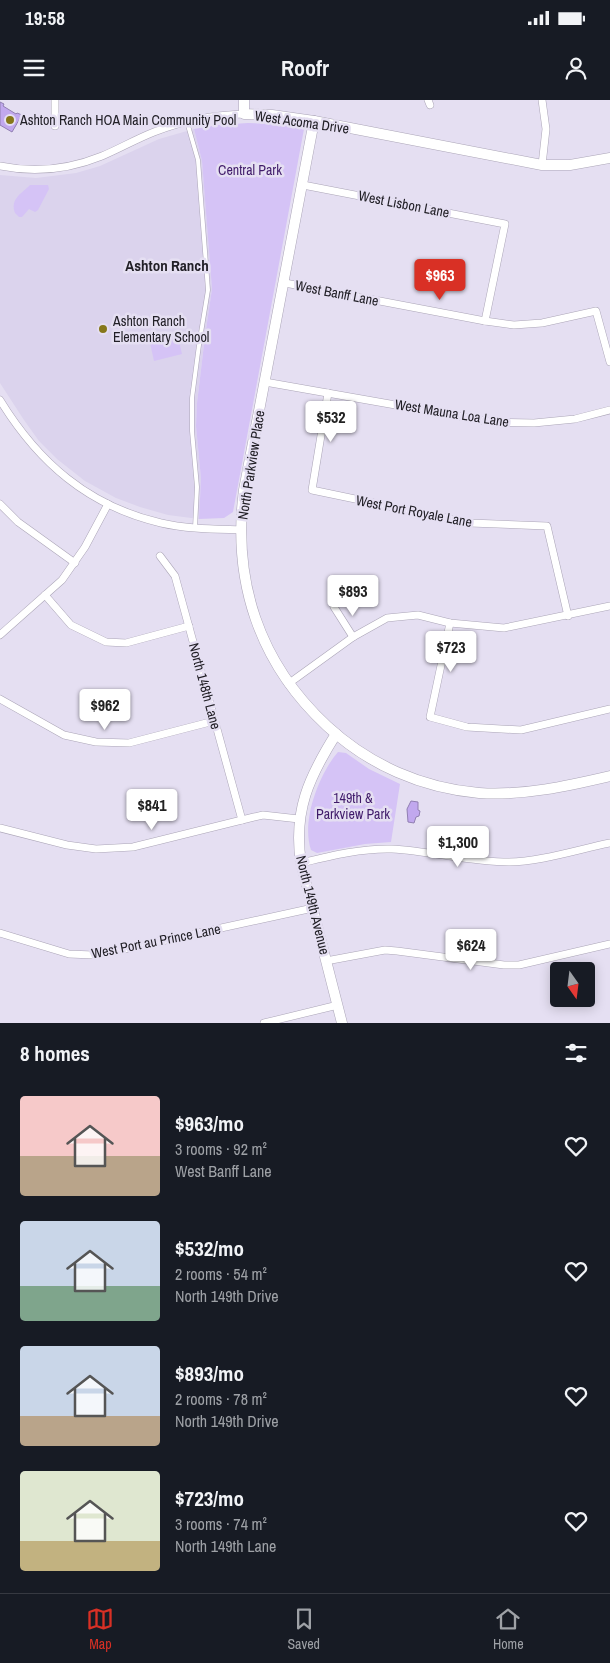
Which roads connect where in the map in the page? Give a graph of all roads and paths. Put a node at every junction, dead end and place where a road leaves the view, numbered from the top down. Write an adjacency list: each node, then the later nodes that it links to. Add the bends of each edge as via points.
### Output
1 (55, 100): 7 (street)
2 (244, 100): 4 (street)
3 (542, 100): 9 (street, via 546,123)
4 (244, 114): 5 (street, West Acoma Drive); 6 (street, West Acoma Drive)
5 (314, 121): 9 (street, West Acoma Drive); 11 (street, North Parkview Place)
6 (187, 122): 10 (street, West Acoma Drive, via 153,132 75,164 38,169); 21 (lane, via 198,160 208,290 192,398 197,487)
7 (55, 126)
8 (610, 158): 9 (street, West Acoma Drive, via 570,165)
9 (542, 165)
10 (0, 166)
11 (303, 184): 12 (street, North Parkview Place); 13 (street, West Lisbon Lane, via 505,224)
12 (285, 283): 13 (street, West Banff Lane); 15 (street, North Parkview Place)
13 (485, 321): 14 (street, West Banff Lane, via 542,323 596,311)
14 (610, 362)
15 (265, 382): 16 (street, West Mauna Loa Lane); 22 (street, North Parkview Place, via 244,490)
16 (328, 393): 18 (street, West Mauna Loa Lane, via 492,422 575,419); 28 (street, West Port Royale Lane, via 312,490 470,523 547,526)
17 (0, 400): 20 (street, via 25,438 50,464)
18 (610, 410)
19 (0, 504): 24 (street, via 18,522)
20 (108, 504): 21 (street, via 148,519); 24 (street)
21 (195, 528): 22 (street)
22 (241, 530): 33 (street, North Parkview Place, via 243,566 252,610 266,646)
23 (160, 556): 30 (street, North 148th Lane, via 175,576)
24 (75, 563): 25 (street)
25 (45, 595): 30 (street, via 71,625 106,642 126,642); 31 (street)
26 (610, 606): 28 (street)
27 (334, 607): 32 (street)
28 (568, 616): 29 (street, via 504,628)
29 (450, 623): 32 (street, via 418,616 388,618); 35 (street, via 430,717 467,727 521,730)
30 (189, 626): 36 (street, North 148th Lane)
31 (0, 636)
32 (353, 637): 33 (street)
33 (288, 684): 37 (street, North Parkview Place, via 312,713)
34 (0, 699): 36 (street, via 64,735 96,742 129,743)
35 (610, 709)
36 (214, 721): 40 (street, North 148th Lane)
37 (336, 734): 38 (street, North Parkview Place, via 375,762 405,776 460,790 498,794 527,792); 39 (street, North 149th Avenue, via 310,779)
38 (610, 776)
39 (299, 819): 40 (street, via 263,816); 43 (street, North 149th Avenue)
40 (242, 820): 41 (street, via 133,847 96,849)
41 (0, 828)
42 (610, 843): 43 (street, via 510,862 392,849 359,851)
43 (302, 863): 44 (street, North 149th Avenue)
44 (313, 908): 45 (street, West Port au Prince Lane, via 93,955 69,954); 47 (street, North 149th Avenue)
45 (0, 933)
46 (610, 944): 47 (street, via 519,965 385,950)
47 (326, 961): 48 (street, North 149th Avenue)
48 (338, 1006): 49 (street); 50 (street, North 149th Avenue)
49 (264, 1023)
50 (342, 1023)

